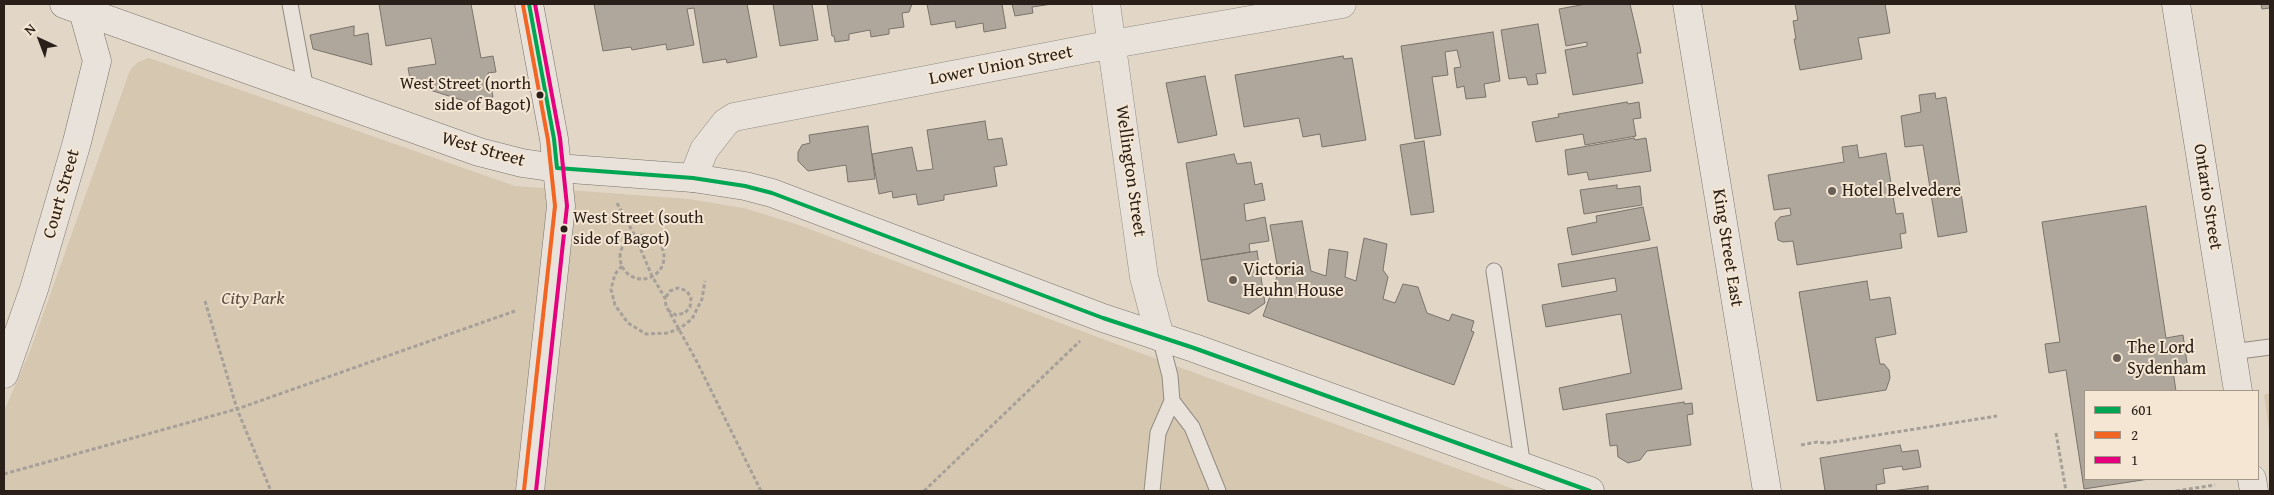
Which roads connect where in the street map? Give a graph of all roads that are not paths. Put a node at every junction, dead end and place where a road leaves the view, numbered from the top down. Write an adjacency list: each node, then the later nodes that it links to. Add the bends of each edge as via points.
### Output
1 (290, 4): 9 (lane)
2 (528, 4): 10 (street)
3 (1106, 4): 8 (street, Wellington Street)
4 (1342, 4): 8 (street, Lower Union Street)
5 (1687, 4): 24 (street, King Street East)
6 (2176, 4): 15 (street, Ontario Street)
7 (76, 6): 9 (street, West Street); 16 (street, Court Street, via 97,61 34,289)
8 (1113, 44): 11 (street, Lower Union Street, via 734,117 726,122 704,150); 13 (street, Wellington Street, via 1144,277)
9 (306, 90): 10 (street, West Street, via 479,152)
10 (557, 168): 11 (street, West Street); 20 (street, via 561,206)
11 (693, 178): 13 (street, West Street, via 744,186 800,202)
12 (1494, 272): 19 (lane)
13 (1160, 337): 18 (lane, via 1170,376); 19 (street, West Street)
14 (2270, 347): 15 (lane)
15 (2232, 352): 17 (street, Ontario Street)
16 (4, 374)
17 (2238, 390)
18 (1172, 401): 21 (lane, via 1158,432); 22 (lane, via 1192,427)
19 (1523, 467): 23 (street, West Street)
20 (530, 491)
21 (1152, 491)
22 (1218, 491)
23 (1590, 491)
24 (1767, 491)

